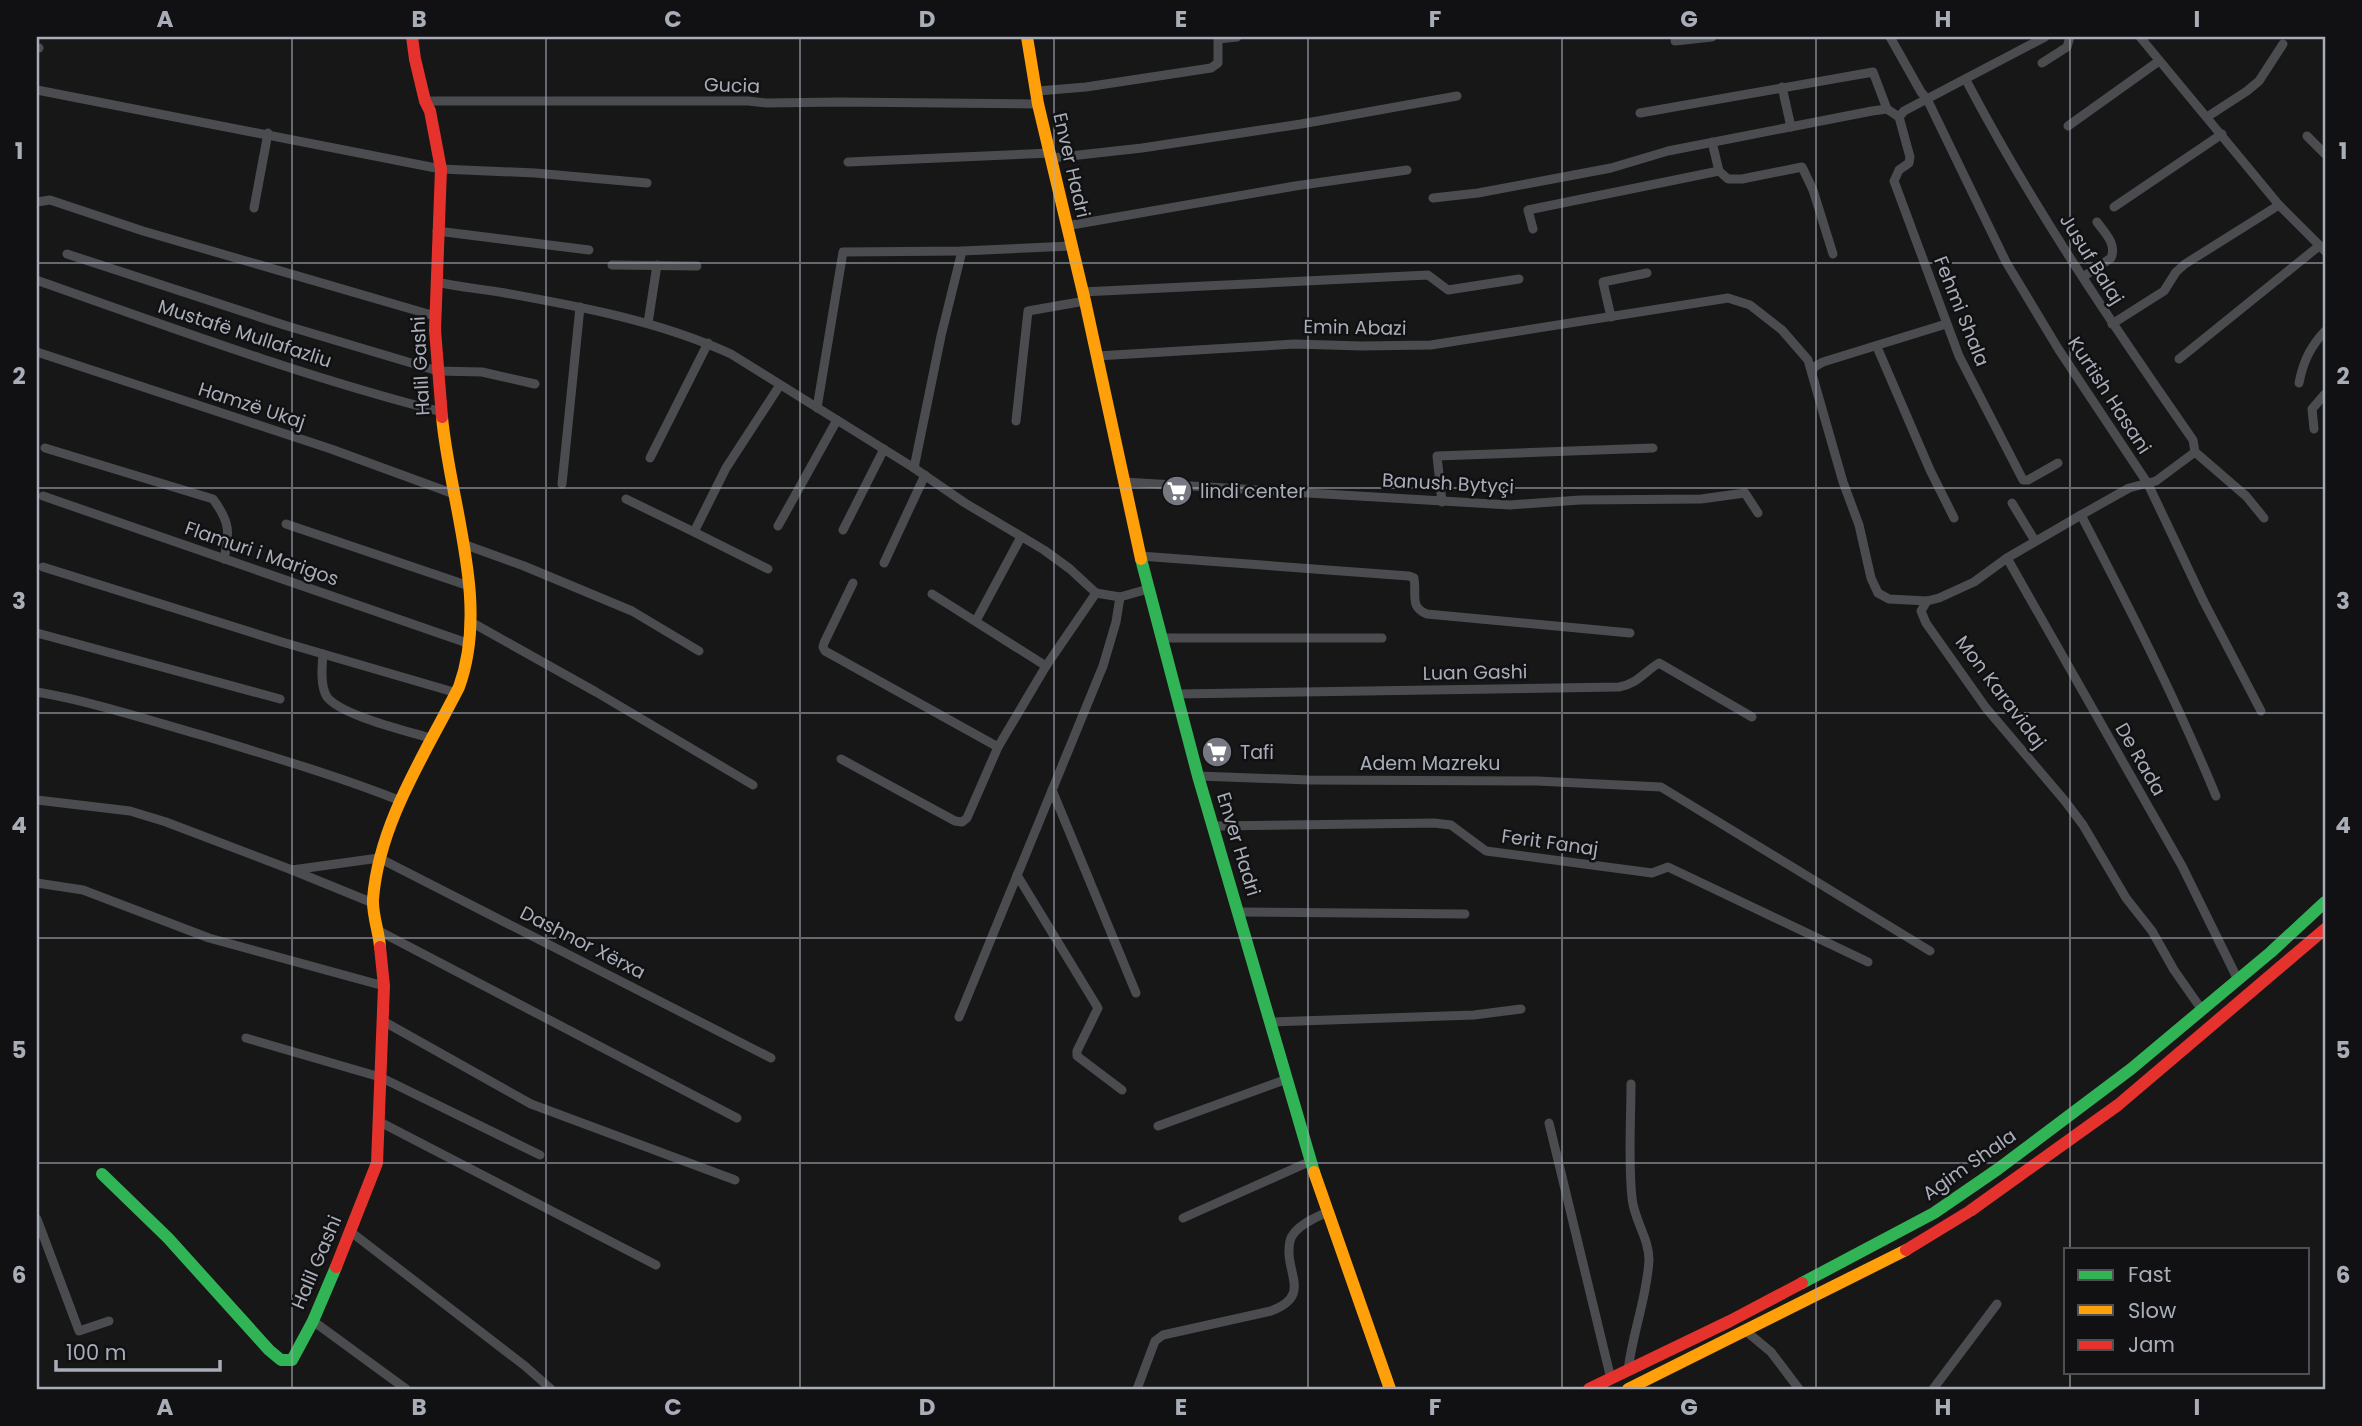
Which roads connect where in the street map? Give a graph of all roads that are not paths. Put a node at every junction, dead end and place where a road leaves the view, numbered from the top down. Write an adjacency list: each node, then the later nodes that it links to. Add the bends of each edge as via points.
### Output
1 (412, 37): 19 (street, Halil Gashi)
2 (1025, 37): 17 (street, Enver Hadri)
3 (1237, 37): 17 (street, Gucia, via 1218,39 1218,63 1211,68)
4 (1712, 37): 9 (street)
5 (1890, 37): 18 (street, Kurtish Hasani)
6 (2045, 37): 13 (street)
7 (2070, 37): 12 (street, via 2067,47)
8 (2140, 37): 11 (street)
9 (1675, 41)
10 (2283, 44): 23 (street, via 2259,80)
11 (2160, 61): 23 (street); 24 (street)
12 (2042, 63)
13 (1966, 80): 18 (street); 56 (street, Jusuf Balaj)
14 (1782, 87): 20 (street, via 1873,72); 21 (street); 25 (street)
15 (37, 90): 26 (street)
16 (1457, 96): 31 (street, via 1142,148)
17 (1038, 98): 19 (street, Gucia, via 765,103); 31 (street, Enver Hadri)
18 (1927, 99): 22 (street); 94 (street, Kurtish Hasani, via 2006,262)
19 (425, 100): 33 (street, Halil Gashi)
20 (1887, 109): 22 (street); 25 (street)
21 (1640, 113)
22 (1899, 117): 65 (street, Fehmi Shala, via 1910,157 1894,181)
23 (2207, 117): 27 (street)
24 (2068, 126)
25 (1791, 127): 29 (street)
26 (268, 133): 33 (street); 41 (street)
27 (2222, 134): 39 (street); 40 (street)
28 (2307, 136): 30 (street)
29 (1712, 142): 35 (street); 37 (street, via 1611,168)
30 (2325, 153)
31 (1051, 156): 32 (street); 43 (street, Enver Hadri)
32 (848, 162)
33 (442, 169): 36 (street); 45 (street, Halil Gashi)
34 (1407, 170): 43 (street)
35 (1719, 171): 44 (street, via 1528,210); 51 (street, via 1732,180 1802,167)
36 (647, 183)
37 (1433, 198)
38 (37, 202): 62 (street, via 50,200)
39 (2279, 205): 47 (street); 66 (street, via 2185,264 2164,291)
40 (2114, 207)
41 (254, 208)
42 (2097, 222): 56 (street, via 2114,253)
43 (1066, 226): 46 (street, Enver Hadri)
44 (1533, 229)
45 (438, 231): 48 (street); 59 (street, Halil Gashi)
46 (1071, 246): 49 (street); 60 (street, Enver Hadri)
47 (2322, 248): 72 (street)
48 (589, 250)
49 (962, 251): 79 (street, via 843,252); 90 (street)
50 (67, 254): 73 (street)
51 (1833, 254)
52 (612, 265): 53 (street)
53 (657, 265): 54 (street); 64 (street)
54 (697, 266)
55 (1647, 273): 63 (street, via 1603,282)
56 (2082, 277): 66 (street, Jusuf Balaj)
57 (1519, 279): 60 (street, via 1448,290 1428,275)
58 (39, 281): 80 (street, Mustafë Mullafazliu, via 376,396)
59 (436, 282): 61 (street); 62 (street, Halil Gashi)
60 (1084, 296): 71 (street, Enver Hadri); 82 (street, via 1028,311)
61 (580, 307): 64 (street); 93 (street)
62 (436, 316): 73 (street, Halil Gashi)
63 (1611, 317): 71 (street, Emin Abazi, via 1431,345 1295,344); 74 (street, Emin Abazi, via 1728,298 1750,304 1802,351)
64 (648, 323): 68 (street)
65 (1946, 324): 69 (street); 89 (street, Fehmi Shala, via 2023,480)
66 (2112, 324): 87 (street, Jusuf Balaj, via 2193,440)
67 (2325, 331): 75 (street, via 2302,364)
68 (708, 344): 77 (street); 88 (street)
69 (1877, 347): 74 (street, via 1823,362); 102 (street)
70 (37, 352): 95 (street, Hamzë Ukaj)
71 (1097, 356): 92 (street, Enver Hadri)
72 (2179, 359)
73 (438, 371): 76 (street, via 482,373); 80 (street, Halil Gashi)
74 (1812, 373): 123 (street, Emin Abazi, via 1878,593 1889,599)
75 (2299, 383)
76 (535, 384)
77 (780, 385): 79 (street); 107 (street, via 726,468)
78 (2325, 394): 83 (street, via 2312,409)
79 (817, 408): 81 (street)
80 (442, 412): 95 (street, Halil Gashi)
81 (837, 420): 86 (street); 105 (street)
82 (1016, 421)
83 (2314, 429)
84 (45, 448): 113 (street, via 213,499 224,514 230,535)
85 (1653, 448): 98 (street, via 1437,456)
86 (884, 449): 90 (street); 106 (street)
87 (2195, 452): 94 (street); 103 (street, Jusuf Balaj)
88 (650, 458)
89 (2058, 463)
90 (914, 468): 91 (street)
91 (925, 475): 108 (street); 114 (street)
92 (1124, 482): 98 (street, Banush Bytyçi); 111 (street, Enver Hadri)
93 (562, 484)
94 (2148, 484): 101 (street, via 2129,488); 138 (street, Kurtish Hasani)
95 (454, 494): 110 (street, Halil Gashi)
96 (43, 496): 113 (street, Flamuri i Marigos)
97 (626, 499): 107 (street)
98 (1442, 502): 100 (street, Banush Bytyçi, via 1510,505 1701,499 1745,492)
99 (2012, 503): 109 (street)
100 (1758, 513)
101 (2081, 514): 109 (street); 146 (street, via 2149,646)
102 (1954, 518)
103 (2264, 518)
104 (286, 524): 118 (street)
105 (778, 526)
106 (843, 530)
107 (694, 531): 116 (street)
108 (1021, 537): 120 (street, via 1070,569); 124 (street)
109 (2035, 541): 112 (street)
110 (464, 544): 118 (street, Halil Gashi); 131 (street, via 632,611)
111 (1140, 556): 119 (street, Enver Hadri); 127 (street, via 1409,576 1415,583 1414,604 1427,614)
112 (2007, 558): 123 (street, via 1974,582); 162 (street, De Rada, via 2182,866)
113 (224, 559): 130 (street, Flamuri i Marigos)
114 (884, 563)
115 (43, 567): 132 (street)
116 (768, 569)
117 (853, 583): 141 (street, via 824,643 825,651)
118 (469, 586): 125 (street, Halil Gashi)
119 (1148, 589): 122 (street); 128 (street, Enver Hadri)
120 (1096, 593): 122 (street); 133 (street)
121 (932, 594): 133 (street)
122 (1120, 597): 145 (street, via 1103,666)
123 (1927, 601): 166 (street, Mon Karavidaj, via 1921,611 1926,623 1986,708 2083,825)
124 (978, 617)
125 (471, 622): 130 (street, Halil Gashi); 144 (street)
126 (37, 633): 137 (street)
127 (1630, 633)
128 (1161, 638): 129 (street); 136 (street, Enver Hadri)
129 (1382, 638)
130 (470, 644): 135 (street, Halil Gashi)
131 (699, 651)
132 (323, 654): 135 (street); 140 (street, via 326,696 342,710)
133 (1046, 666): 141 (street)
134 (37, 692): 148 (street, via 263,753)
135 (457, 693): 140 (street, Halil Gashi)
136 (1176, 694): 139 (street, Luan Gashi, via 1619,687 1634,684 1659,663); 143 (street, Enver Hadri)
137 (280, 699)
138 (2262, 711)
139 (1752, 717)
140 (433, 739): 148 (street, Halil Gashi)
141 (998, 747): 142 (street, via 962,822)
142 (841, 759)
143 (1198, 776): 149 (street, Enver Hadri); 160 (street, Adem Mazreku, via 1661,787)
144 (753, 785)
145 (1052, 790): 152 (street); 164 (street)
146 (2216, 796)
147 (37, 800): 151 (street, via 131,811)
148 (401, 801): 150 (street, Halil Gashi)
149 (1213, 826): 156 (street, Enver Hadri); 161 (street, Ferit Fanaj, via 1434,823 1451,825 1486,851 1653,873 1668,867)
150 (379, 858): 151 (street); 155 (street, Halil Gashi); 171 (street, Dashnor Xërxa)
151 (292, 870): 155 (street)
152 (1017, 875): 167 (street); 175 (street, via 1098,1008 1077,1056)
153 (37, 883): 163 (street, via 83,891 209,938)
154 (2325, 902): 162 (street, Agim Shala)
155 (373, 903): 159 (street, Halil Gashi)
156 (1240, 912): 157 (street); 169 (street, Enver Hadri)
157 (1465, 914)
158 (2325, 929): 192 (street, Agim Shala, via 2118,1105 1969,1211 1902,1252)
159 (379, 930): 163 (street, Halil Gashi); 176 (street)
160 (1930, 951)
161 (1868, 962)
162 (2238, 980): 166 (street, Agim Shala)
163 (384, 986): 168 (street, Halil Gashi)
164 (1136, 993)
165 (1521, 1009): 169 (street, via 1474,1015)
166 (2202, 1010): 193 (street, Agim Shala, via 2111,1084 1934,1213)
167 (959, 1017)
168 (383, 1021): 172 (street, Halil Gashi); 183 (street, via 531,1104)
169 (1271, 1022): 173 (street, Enver Hadri)
170 (246, 1038): 172 (street)
171 (771, 1058)
172 (380, 1077): 177 (street, Halil Gashi); 180 (street)
173 (1287, 1079): 179 (street); 181 (street, Enver Hadri)
174 (1631, 1084): 193 (street, via 1632,1197 1649,1256)
175 (1122, 1090)
176 (737, 1118)
177 (379, 1121): 187 (street, Halil Gashi, via 377,1163); 188 (street)
178 (1549, 1123): 194 (street)
179 (1158, 1126)
180 (540, 1155)
181 (1311, 1161): 184 (street, Enver Hadri); 186 (street)
182 (102, 1174): 191 (street, Halil Gashi, via 281,1360 292,1360)
183 (735, 1180)
184 (1328, 1212): 197 (street, via 1304,1225 1290,1240 1295,1286 1285,1306 1163,1335 1155,1341); 198 (street, Enver Hadri)
185 (37, 1219): 190 (street, via 79,1331)
186 (1183, 1219)
187 (351, 1232): 191 (street, Halil Gashi); 196 (street)
188 (656, 1265)
189 (1997, 1304): 202 (street)
190 (109, 1321)
191 (313, 1321): 195 (street)
192 (1747, 1332): 200 (street, Agim Shala); 201 (street, via 1771,1352)
193 (1628, 1371): 194 (street, Agim Shala)
194 (1611, 1379): 199 (street, Agim Shala)
195 (406, 1389)
196 (551, 1389)
197 (1137, 1389)
198 (1390, 1389)
199 (1589, 1389)
200 (1628, 1389)
201 (1799, 1389)
202 (1933, 1389)

